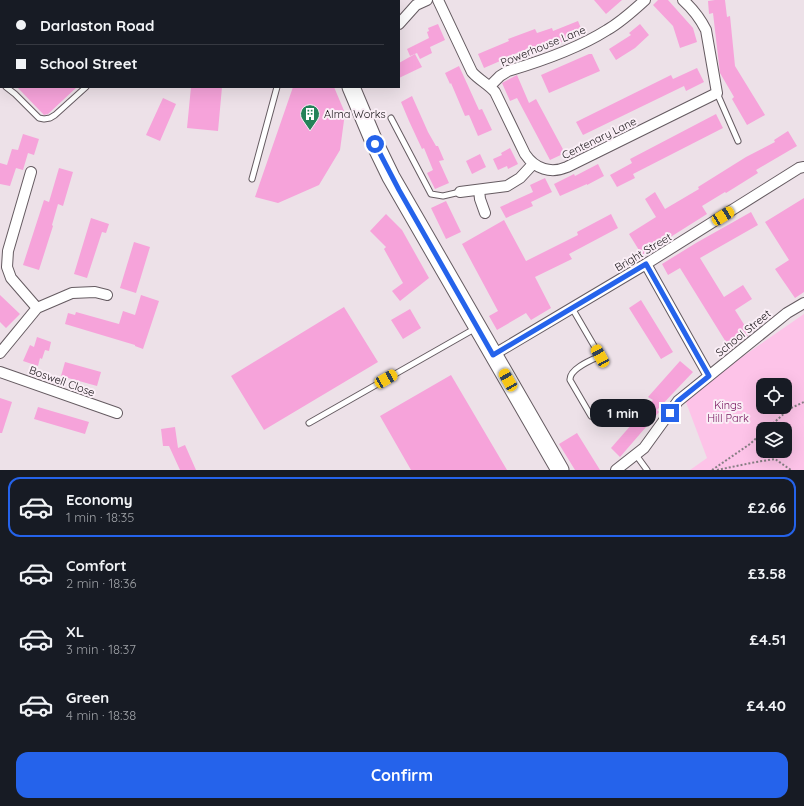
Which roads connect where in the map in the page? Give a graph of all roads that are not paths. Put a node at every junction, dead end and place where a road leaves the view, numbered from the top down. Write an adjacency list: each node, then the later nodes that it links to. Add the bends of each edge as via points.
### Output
1 (427, 0): 5 (street, via 416,5)
2 (438, 0): 6 (street, via 472,72)
3 (645, 0): 6 (street, Powerhouse Lane, via 618,23 595,37 508,71)
4 (683, 0): 11 (street, via 694,11 706,30)
5 (400, 23)
6 (490, 86): 14 (street)
7 (7, 88): 8 (lane, via 36,115 44,119 55,115)
8 (85, 88)
9 (277, 88): 17 (lane)
10 (351, 88): 26 (main road, via 391,177)
11 (717, 93): 13 (lane); 14 (street, Centenary Lane, via 562,170 545,169)
12 (391, 118): 19 (lane, via 431,194 443,196)
13 (738, 141)
14 (533, 164): 18 (street, via 520,178 507,186)
15 (804, 167): 21 (street, Bright Street)
16 (31, 172): 24 (street, via 8,251 7,266 11,278)
17 (252, 179)
18 (479, 190): 19 (street); 20 (street)
19 (460, 192)
20 (485, 214)
21 (646, 264): 25 (street, Bright Street); 30 (street)
22 (107, 295): 24 (street, via 95,292 72,293)
23 (804, 303): 30 (street, School Street, via 787,313)
24 (37, 308): 27 (street)
25 (572, 308): 28 (street, Bright Street); 32 (lane, via 600,356 573,371 570,376)
26 (477, 328): 28 (main road); 33 (lane)
27 (0, 353)
28 (493, 355): 35 (main road)
29 (0, 372): 31 (street, Boswell Close)
30 (709, 376): 34 (street, School Street, via 678,401 644,448)
31 (117, 413)
32 (591, 416)
33 (309, 423)
34 (636, 454): 36 (street, School Street); 37 (lane)
35 (560, 470)
36 (616, 470)
37 (648, 470)

